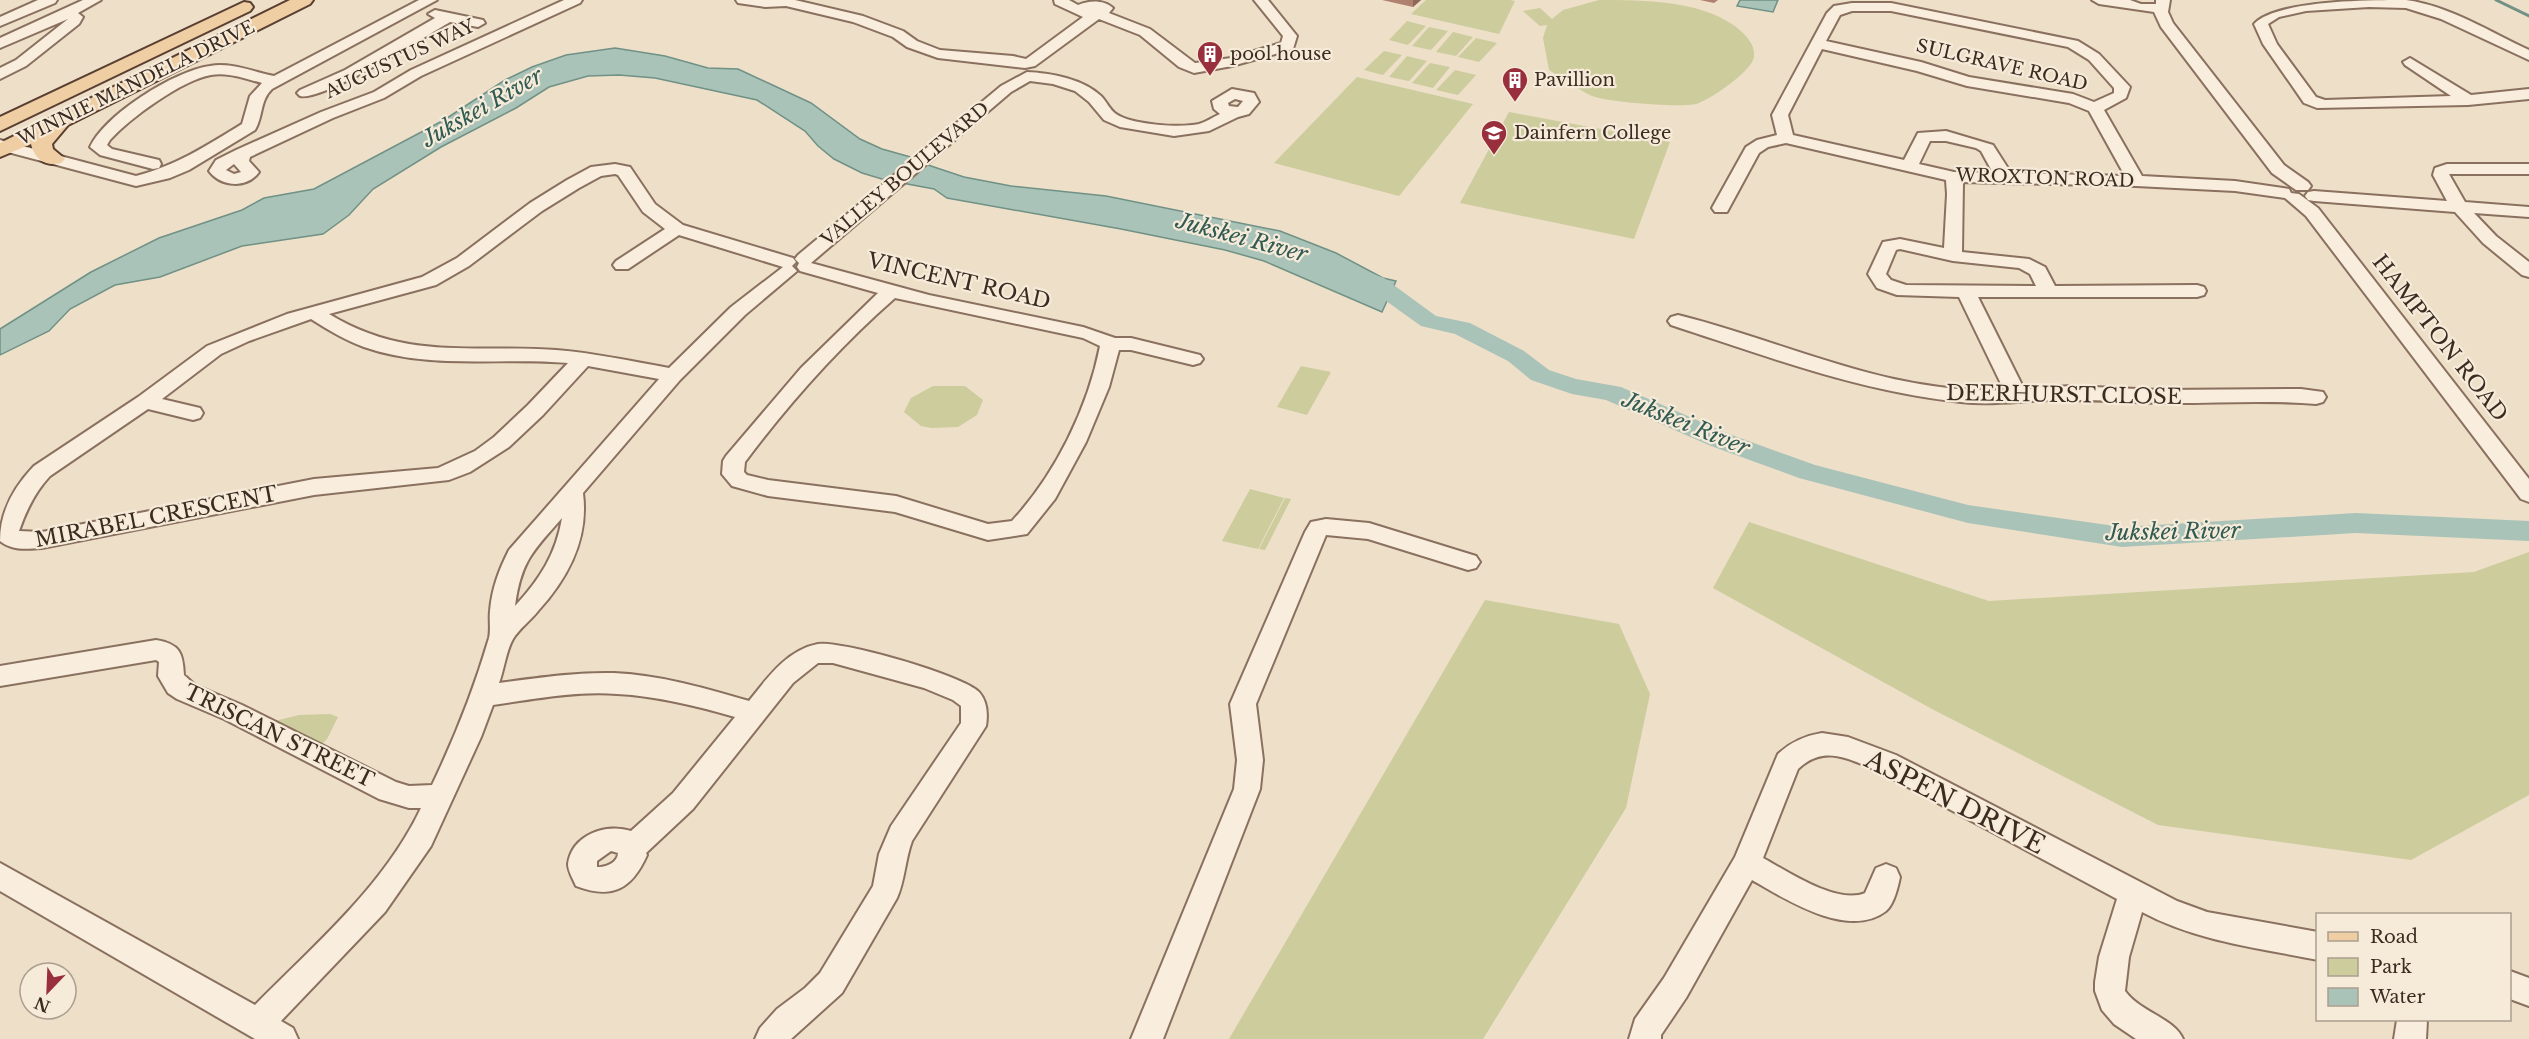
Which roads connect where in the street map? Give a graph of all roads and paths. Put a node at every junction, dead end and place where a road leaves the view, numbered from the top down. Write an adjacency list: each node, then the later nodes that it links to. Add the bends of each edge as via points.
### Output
1 (50, 0): 18 (street)
2 (94, 0): 16 (street)
3 (259, 0): 34 (main road, WINNIE MANDELA DRIVE)
4 (304, 0): 33 (main road, WINNIE MANDELA DRIVE)
5 (430, 0): 15 (street)
6 (575, 0): 41 (street, AUGUSTUS WAY, via 426,68 379,94 327,114 243,160)
7 (743, 0): 10 (street)
8 (1260, 0): 14 (street, via 1290,36 1288,46 1194,68 1145,32)
9 (2099, 0): 13 (street)
10 (789, 1): 25 (street, via 867,22 938,54)
11 (1056, 1): 14 (street)
12 (2164, 2): 13 (street, via 2152,9); 20 (street, HAMPTON ROAD, via 2161,12)
13 (2128, 4): 20 (street, HAMPTON ROAD)
14 (1094, 8): 25 (street, VALLEY BOULEVARD)
15 (413, 9): 17 (street); 27 (street)
16 (68, 14): 21 (street); 26 (street, via 76,17 74,21 21,63)
17 (448, 17): 19 (street); 28 (street, via 350,73)
18 (0, 22)
19 (478, 23)
20 (2166, 24): 45 (street, HAMPTON ROAD)
21 (0, 44)
22 (1818, 44): 31 (street, SULGRAVE ROAD, via 1967,81 2073,99); 31 (street, via 1839,9 1865,6 1892,7 2060,40 2094,57 2122,87 2121,95); 35 (street, via 1780,115)
23 (2529, 56): 30 (street, via 2426,9 2404,4 2288,10 2270,15 2261,24 2270,44 2318,104)
24 (2410, 62): 30 (street)
25 (1027, 70): 32 (street, via 1085,91 1110,117 1137,127 1195,130); 52 (street, VALLEY BOULEVARD)
26 (0, 74)
27 (275, 81): 37 (street, via 256,97 252,121 244,131 164,174 136,181); 38 (street, via 228,71 206,71 147,103 104,134 98,143 106,152)
28 (304, 93)
29 (2529, 93): 30 (street)
30 (2468, 100)
31 (2095, 108): 44 (street, SULGRAVE ROAD)
32 (1233, 113)
33 (62, 120): 36 (main road, WINNIE MANDELA DRIVE); 37 (main road, via 42,143 43,152)
34 (0, 124)
35 (1786, 138): 39 (street, WROXTON ROAD); 46 (street, via 1752,150)
36 (2, 149): 37 (main road)
37 (51, 158)
38 (153, 164)
39 (1910, 166): 42 (street, WROXTON ROAD); 43 (street, via 1924,136 1946,136 1987,148)
40 (2529, 169): 47 (street, via 2443,171 2441,175)
41 (224, 176)
42 (1954, 177): 43 (street, WROXTON ROAD); 50 (street)
43 (2005, 178): 44 (street, WROXTON ROAD)
44 (2136, 181): 45 (street, WROXTON ROAD)
45 (2296, 191): 47 (street, WROXTON ROAD); 69 (street, HAMPTON ROAD)
46 (1721, 208)
47 (2458, 208): 48 (street, WROXTON ROAD); 53 (street, via 2485,236)
48 (2529, 212)
49 (677, 229): 51 (street); 52 (street, VINCENT ROAD); 58 (street, MIRABEL CRESCENT, via 649,208 624,171 597,171 543,202 463,262 429,282)
50 (1953, 256): 56 (street, via 1895,244 1885,252 1877,274 1884,284 1895,289); 57 (street, via 2023,263 2038,271)
51 (622, 265)
52 (796, 265): 55 (street, VINCENT ROAD); 63 (street, VALLEY BOULEVARD, via 738,311)
53 (2529, 271)
54 (2198, 291): 57 (street)
55 (891, 292): 60 (street, VINCENT ROAD); 60 (street, via 834,344 747,444 732,470 740,481 896,504 988,532 1019,528 1036,509 1086,421 1097,397)
56 (1966, 292): 57 (street); 64 (street)
57 (2048, 292)
58 (314, 313): 62 (street, via 361,341 391,349 422,354 535,355); 66 (street, MIRABEL CRESCENT, via 268,326 214,350)
59 (1678, 321): 64 (street, DEERHURST CLOSE, via 1892,387 1963,396)
60 (1106, 341): 61 (street, VINCENT ROAD)
61 (1193, 359)
62 (583, 360): 63 (street); 66 (street, MIRABEL CRESCENT, via 489,451 454,471 314,487 42,540 16,541 7,534 31,483 42,471)
63 (673, 375): 68 (street, VALLEY BOULEVARD, via 601,455)
64 (2018, 397): 65 (street, DEERHURST CLOSE, via 2052,393 2263,393)
65 (2316, 397)
66 (145, 402): 67 (street)
67 (193, 413)
68 (572, 494): 71 (street, VALLEY BOULEVARD, via 513,563 505,594); 71 (street, VALLEY BOULEVARD, via 573,529 564,557 544,588)
69 (2529, 494)
70 (1468, 562): 87 (street, via 1369,531 1326,527 1316,532 1243,704 1250,760 1247,789)
71 (502, 635): 73 (street, VALLEY BOULEVARD)
72 (0, 676): 75 (street, TRISCAN STREET, via 163,651 171,658 171,676 186,692 389,791 409,797)
73 (483, 696): 74 (street, via 540,688 635,685); 75 (street, VALLEY BOULEVARD)
74 (753, 712): 76 (street, via 683,801); 86 (street, via 803,658 830,652 945,686 972,700 975,713 973,726 901,835 886,889 836,974)
75 (440, 796): 85 (street, VALLEY BOULEVARD, via 421,837 375,903)
76 (632, 848)
77 (1747, 862): 79 (street, via 1827,904 1845,908 1876,902); 80 (street, ASPEN DRIVE, via 1787,762 1809,745 1825,744 1887,763); 88 (street, ASPEN DRIVE, via 1675,988 1646,1030)
78 (0, 876): 85 (street)
79 (1886, 877)
80 (2133, 894): 81 (street, ASPEN DRIVE, via 2207,925); 89 (street, via 2115,957 2110,992 2129,1016)
81 (2316, 946)
82 (2511, 985): 83 (street)
83 (2529, 992)
84 (2412, 1021): 90 (street)
85 (270, 1031)
86 (771, 1039)
87 (1147, 1039)
88 (1645, 1039)
89 (2167, 1039)
90 (2410, 1039)

